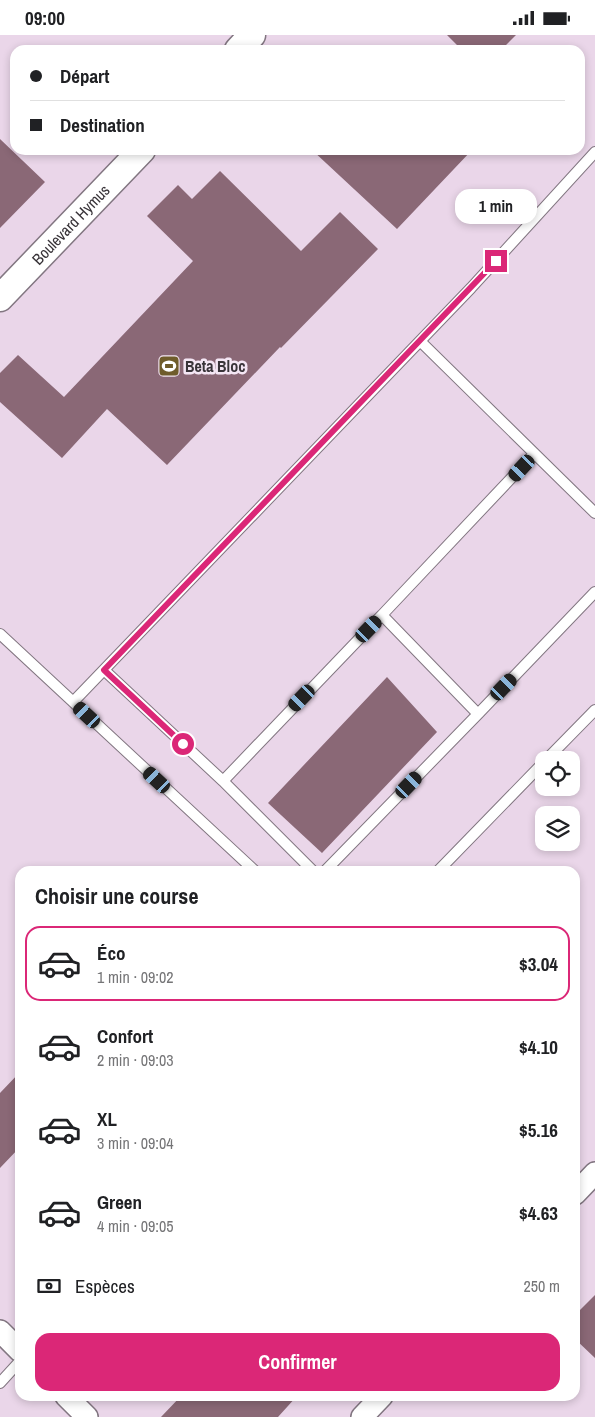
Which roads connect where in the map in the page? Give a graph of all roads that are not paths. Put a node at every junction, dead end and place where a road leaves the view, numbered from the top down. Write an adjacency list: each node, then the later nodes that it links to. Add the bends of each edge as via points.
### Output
1 (252, 35): 2 (street)
2 (243, 45)
3 (595, 152): 6 (lane)
4 (137, 155): 5 (street, Boulevard Hymus)
5 (0, 297)
6 (420, 341): 7 (lane); 12 (lane)
7 (534, 454): 8 (lane); 10 (lane)
8 (595, 513)
9 (595, 592): 15 (lane)
10 (382, 615): 15 (lane); 18 (lane)
11 (0, 634): 13 (lane)
12 (104, 670): 13 (lane); 18 (lane)
13 (73, 702): 19 (lane)
14 (595, 710): 16 (lane)
15 (478, 714): 21 (lane)
16 (555, 751)
17 (535, 771): 22 (lane)
18 (223, 781): 20 (lane)
19 (250, 866)
20 (308, 866)
21 (331, 866)
22 (443, 866)
23 (595, 1173): 24 (street)
24 (580, 1189)
25 (0, 1331): 26 (street)
26 (15, 1346)
27 (15, 1366): 28 (lane)
28 (0, 1383)
29 (71, 1401): 31 (street)
30 (377, 1401): 32 (street)
31 (87, 1417)
32 (362, 1417)

